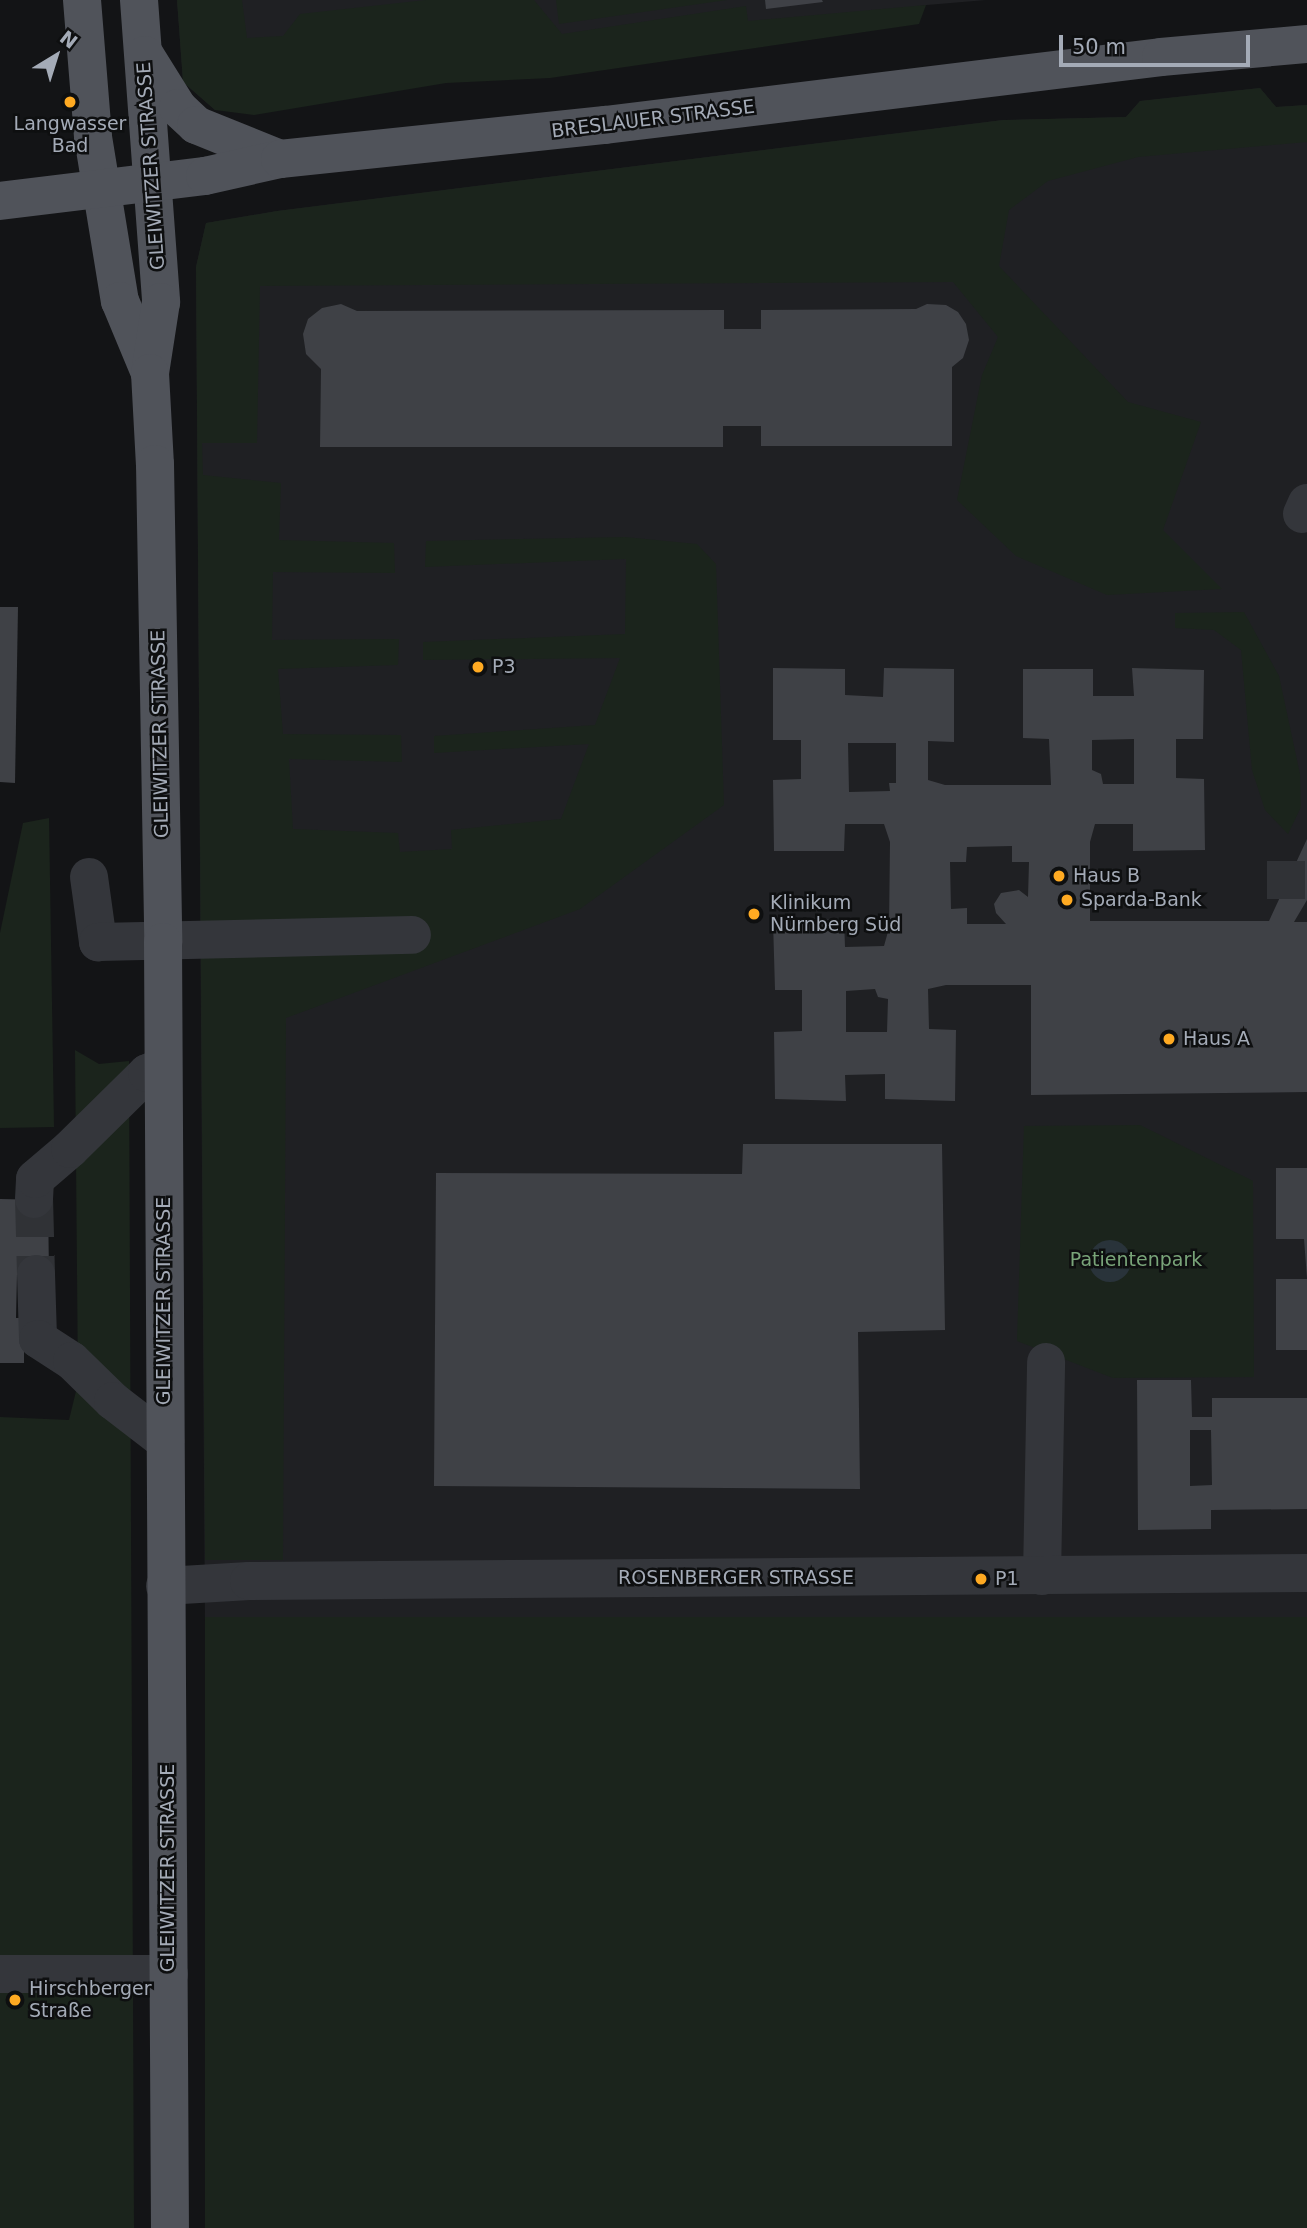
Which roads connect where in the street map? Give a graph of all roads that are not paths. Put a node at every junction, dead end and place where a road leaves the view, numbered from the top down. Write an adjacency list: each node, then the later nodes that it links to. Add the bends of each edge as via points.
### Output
1 (82, 0): 7 (main road, GLEIWITZER STRASSE)
2 (139, 0): 4 (main road, GLEIWITZER STRASSE)
3 (1307, 44): 5 (main road, BRESLAUER STRASSE)
4 (142, 50): 5 (main road, via 178,108 196,125); 6 (main road, GLEIWITZER STRASSE)
5 (281, 159): 6 (main road, BRESLAUER STRASSE)
6 (152, 183): 7 (main road, BRESLAUER STRASSE); 9 (main road, GLEIWITZER STRASSE, via 161,302)
7 (100, 188): 8 (main road, BRESLAUER STRASSE); 9 (main road, GLEIWITZER STRASSE, via 120,301)
8 (0, 201)
9 (150, 373): 12 (main road, GLEIWITZER STRASSE)
10 (89, 877): 12 (street, via 98,942)
11 (412, 935): 12 (street)
12 (163, 942): 13 (main road, GLEIWITZER STRASSE)
13 (162, 1067): 14 (street, via 147,1073 35,1179); 17 (main road, GLEIWITZER STRASSE)
14 (34, 1199)
15 (36, 1274): 17 (street, via 38,1339 72,1361 113,1401)
16 (1046, 1362): 19 (street)
17 (165, 1441): 20 (main road, GLEIWITZER STRASSE)
18 (1307, 1573): 19 (street, ROSENBERGER STRASSE)
19 (1042, 1576): 20 (street, ROSENBERGER STRASSE, via 249,1581)
20 (165, 1586): 22 (main road, GLEIWITZER STRASSE)
21 (0, 1974): 22 (street)
22 (169, 1974): 23 (main road, GLEIWITZER STRASSE)
23 (170, 2228)

